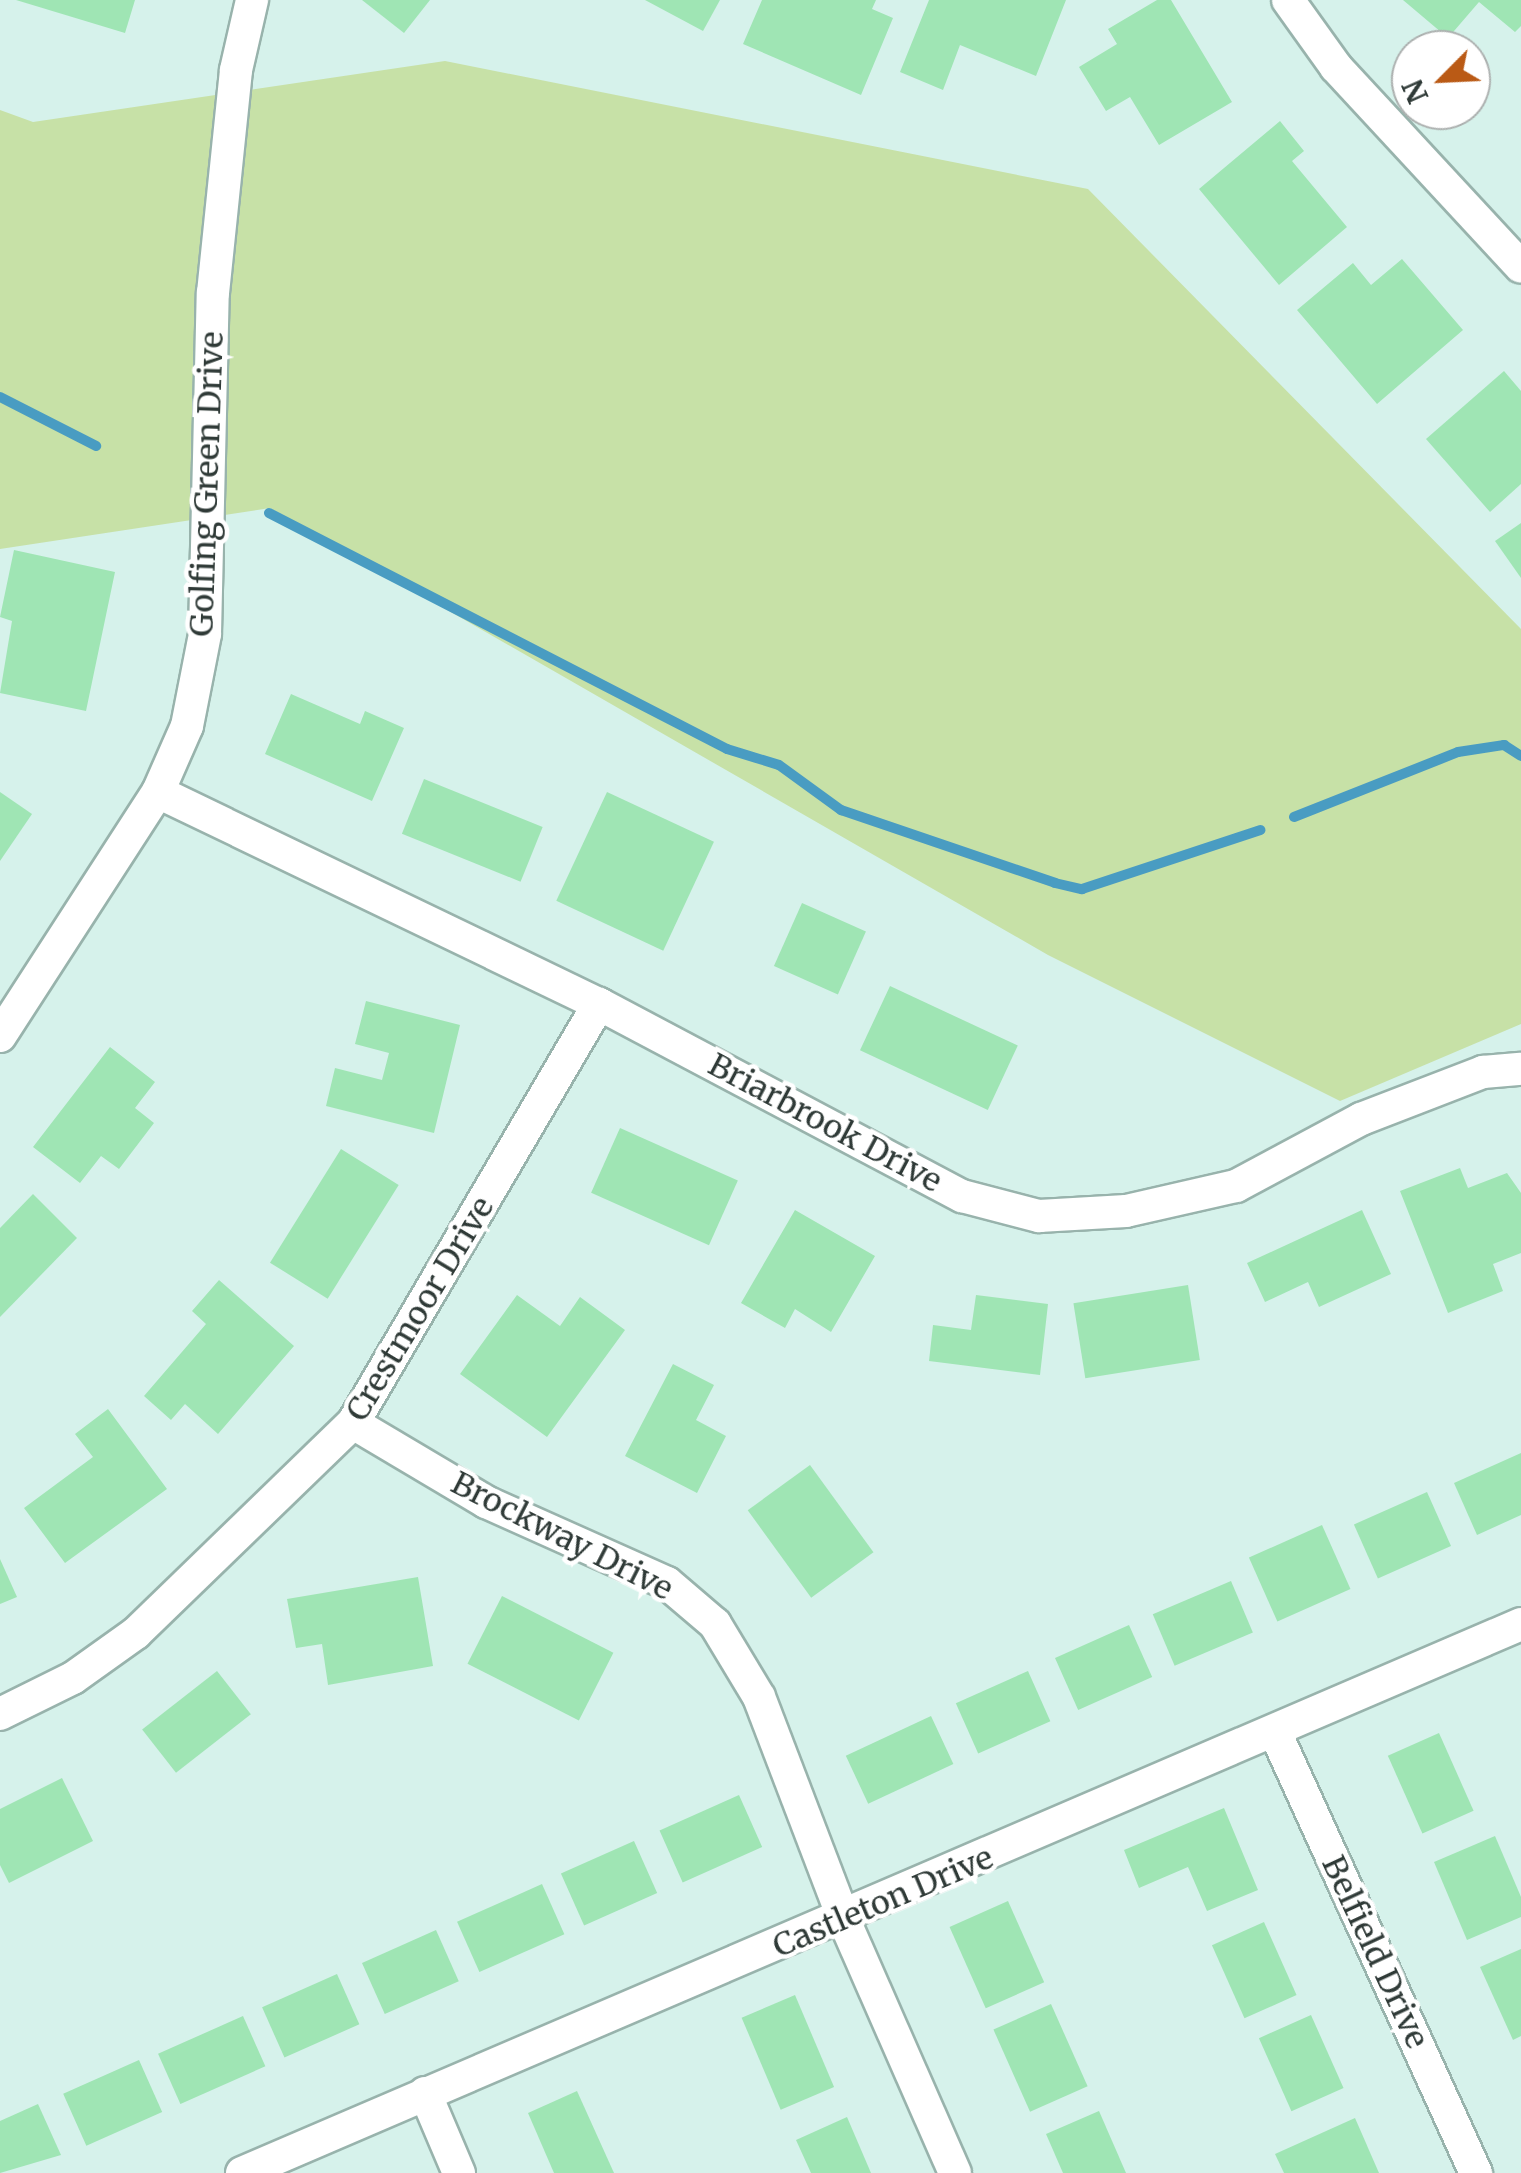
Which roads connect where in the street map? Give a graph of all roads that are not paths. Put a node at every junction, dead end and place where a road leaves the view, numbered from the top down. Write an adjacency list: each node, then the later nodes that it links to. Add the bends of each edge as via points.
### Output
1 (252, 0): 4 (street, Golfing Green Drive, via 236,70 213,293 206,634 188,726)
2 (1288, 0): 3 (street, via 1336,67)
3 (1521, 267)
4 (158, 792): 5 (street, Briarbrook Drive); 6 (street, Golfing Green Drive)
5 (599, 1004): 7 (street, Briarbrook Drive, via 962,1196 1039,1216 1126,1212 1236,1186 1360,1119 1483,1072); 8 (street, Crestmoor Drive)
6 (0, 1036)
7 (1521, 1068)
8 (353, 1423): 10 (street, Crestmoor Drive, via 136,1633 74,1678); 12 (street, Brockway Drive, via 486,1502 667,1583 715,1624 759,1697)
9 (1521, 1624): 11 (street, Castleton Drive)
10 (0, 1714)
11 (1274, 1732): 12 (street, Castleton Drive); 17 (street, Belfield Drive)
12 (844, 1920): 13 (street, Castleton Drive); 16 (street, Brockway Drive)
13 (425, 2093): 14 (street, Castleton Drive); 15 (street)
14 (242, 2173)
15 (459, 2173)
16 (956, 2173)
17 (1476, 2173)

